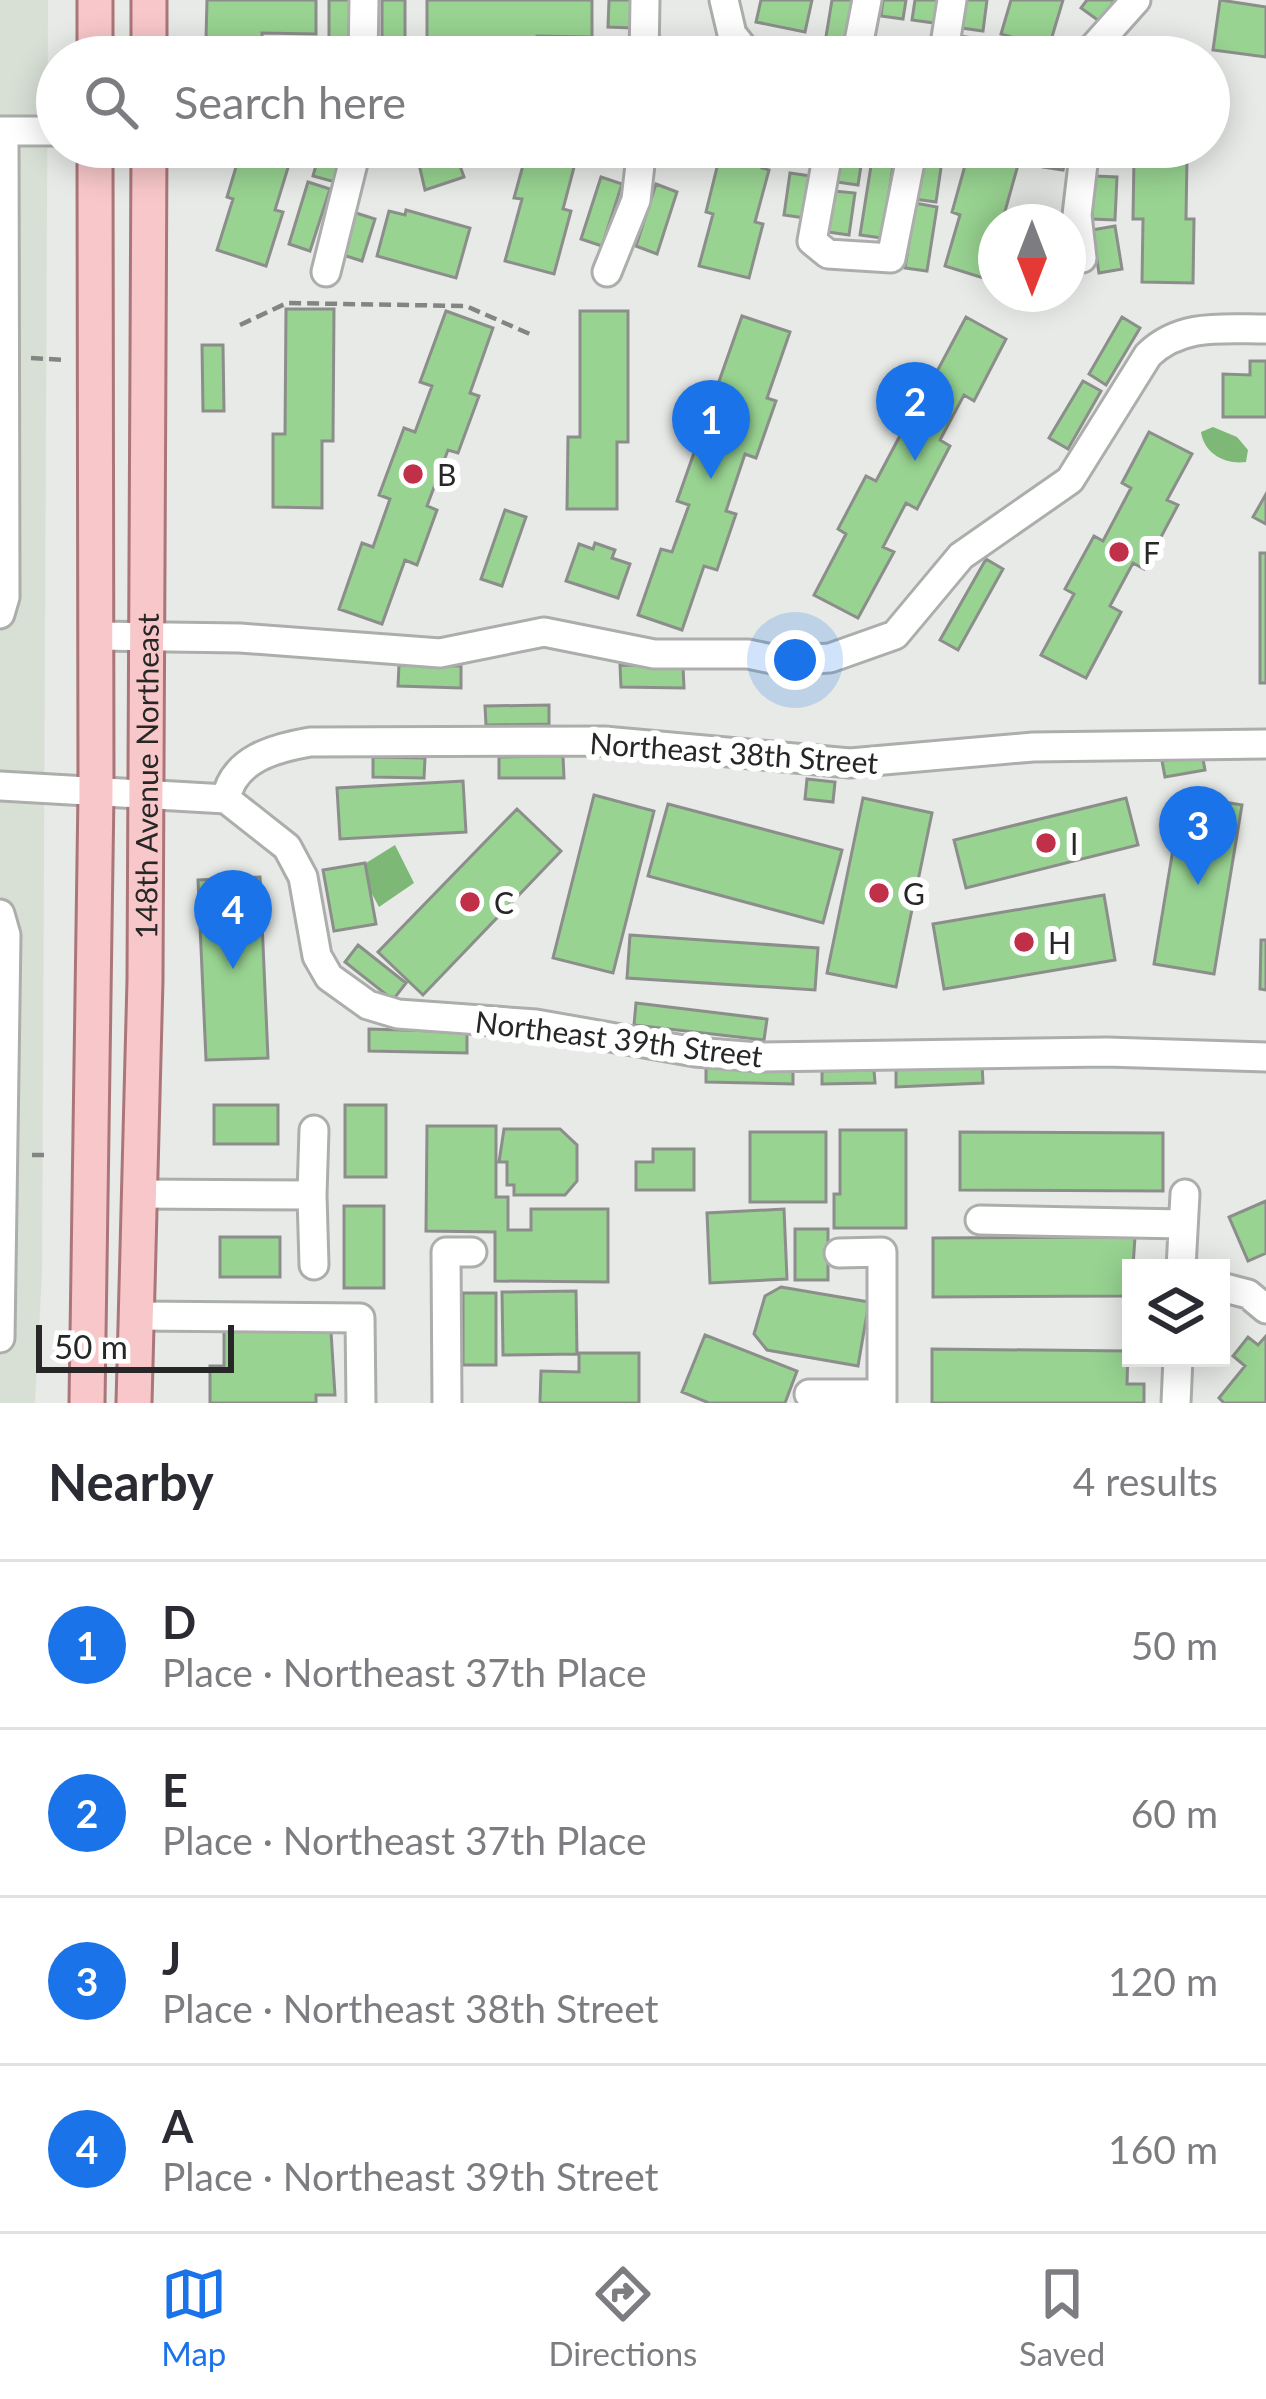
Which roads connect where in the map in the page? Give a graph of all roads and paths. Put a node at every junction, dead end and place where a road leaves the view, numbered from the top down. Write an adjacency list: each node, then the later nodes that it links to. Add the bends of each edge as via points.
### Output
1 (95, 0): 9 (main road)
2 (149, 0): 10 (main road)
3 (364, 0): 11 (street)
4 (645, 0): 12 (street)
5 (724, 0): 13 (street)
6 (867, 0): 14 (street)
7 (952, 0): 15 (street)
8 (1136, 0): 16 (street)
9 (95, 36)
10 (149, 36)
11 (363, 36)
12 (644, 36)
13 (734, 36)
14 (860, 36)
15 (946, 36)
16 (1105, 36)
17 (2, 131): 18 (street); 34 (street)
18 (36, 131)
19 (95, 168): 35 (main road, 148th Avenue Northeast)
20 (148, 168): 36 (main road, 148th Avenue Northeast)
21 (352, 168): 27 (street)
22 (640, 168): 28 (street)
23 (825, 168): 24 (street, via 812,241 829,254 891,258)
24 (909, 168)
25 (1082, 168): 26 (street)
26 (1077, 204)
27 (326, 272)
28 (607, 272)
29 (240, 326): 31 (path, via 287,303 466,306)
30 (1266, 329): 36 (street, via 1200,329 1161,343 1070,480 961,556 895,635 830,658 654,654 544,632 440,653)
31 (532, 335)
32 (38, 358): 33 (path)
33 (67, 359)
34 (0, 614)
35 (96, 636): 36 (street); 39 (main road, 148th Avenue Northeast)
36 (146, 636): 40 (main road, 148th Avenue Northeast)
37 (1266, 744): 41 (street, Northeast 38th Street, via 1033,746 850,764 604,741 310,742 257,758 228,785)
38 (0, 786): 39 (street)
39 (96, 793): 40 (street); 61 (main road, 148th Avenue Northeast)
40 (145, 796): 41 (street); 47 (main road, 148th Avenue Northeast)
41 (226, 799): 43 (street, Northeast 39th Street, via 287,847 329,976 368,1005 398,1014 536,1024 758,1057)
42 (0, 914): 57 (street)
43 (1266, 1057)
44 (314, 1130): 49 (street)
45 (18, 1155): 46 (path)
46 (50, 1155)
47 (139, 1194): 49 (street); 56 (main road, 148th Avenue Northeast)
48 (1185, 1194): 51 (street)
49 (312, 1195): 55 (street)
50 (980, 1220): 51 (street)
51 (1184, 1224): 54 (street)
52 (472, 1252): 64 (street, via 446,1252)
53 (839, 1253): 60 (street, via 882,1252)
54 (1182, 1259)
55 (314, 1265)
56 (138, 1316): 62 (main road, 148th Avenue Northeast); 63 (street, via 360,1318)
57 (0, 1338)
58 (1178, 1367): 65 (street)
59 (809, 1394): 60 (street)
60 (882, 1399)
61 (86, 1403)
62 (134, 1403)
63 (362, 1403)
64 (447, 1403)
65 (1176, 1403)

